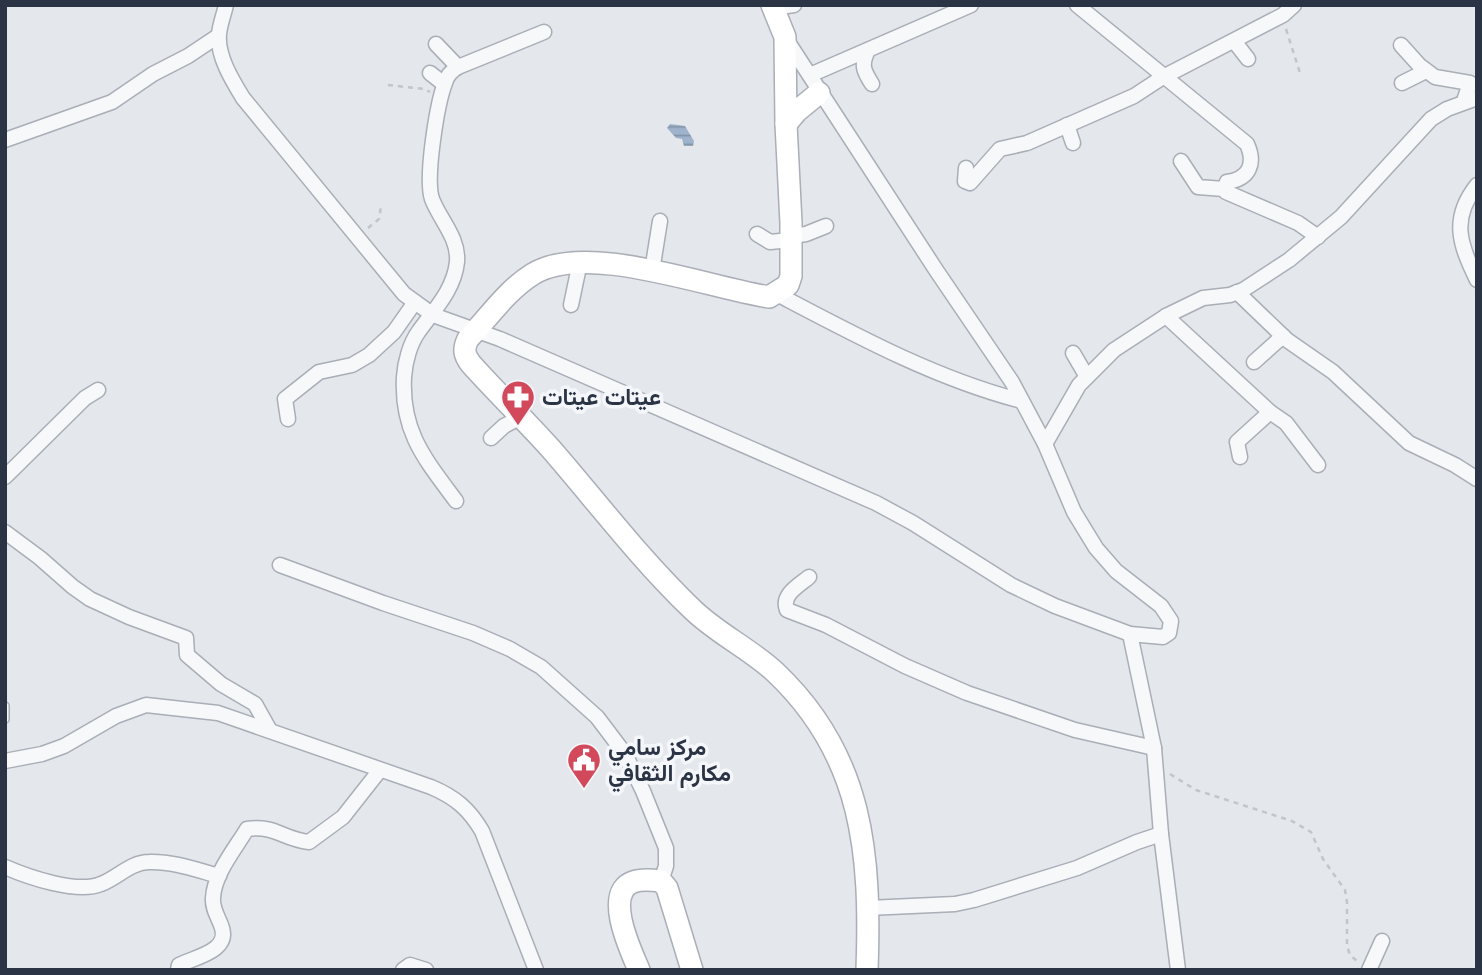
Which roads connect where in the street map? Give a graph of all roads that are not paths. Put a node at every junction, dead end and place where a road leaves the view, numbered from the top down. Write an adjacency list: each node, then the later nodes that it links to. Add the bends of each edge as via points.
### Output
1 (226, 5): 7 (street)
2 (971, 5): 12 (street)
3 (1077, 5): 17 (street)
4 (780, 6): 8 (main road)
5 (1289, 10): 9 (street)
6 (544, 32): 14 (street)
7 (218, 36): 25 (street, via 112,102); 41 (street, via 226,67 243,98)
8 (785, 37): 19 (street); 23 (main road)
9 (1234, 41): 13 (street); 17 (street)
10 (436, 44): 14 (street)
11 (1401, 45): 15 (street)
12 (868, 50): 19 (street); 20 (street, via 862,62)
13 (1248, 59)
14 (458, 66): 21 (street, via 449,73)
15 (1426, 71): 18 (street); 22 (street, via 1435,78 1470,83)
16 (430, 73): 21 (street)
17 (1163, 77): 24 (street, via 1134,96); 30 (street, via 1247,144 1252,164 1248,172 1242,179 1227,182)
18 (1402, 83)
19 (815, 84): 23 (main road); 51 (street)
20 (872, 84)
21 (443, 91): 43 (street, via 430,180 432,198 457,251 457,264)
22 (1473, 98): 34 (street, via 1431,119)
23 (786, 124): 35 (main road)
24 (1067, 125): 26 (street); 28 (street, via 1000,149 970,183 965,181)
25 (5, 140)
26 (1073, 143)
27 (1181, 161): 30 (street, via 1198,187)
28 (966, 168)
29 (1477, 185): 38 (street, via 1458,224 1463,250)
30 (1223, 189): 34 (street)
31 (660, 221): 37 (street)
32 (826, 226): 35 (street)
33 (757, 234): 35 (street, via 769,242)
34 (1318, 237): 39 (street, via 1257,283)
35 (790, 238): 40 (main road, via 791,276)
36 (580, 262): 37 (main road); 42 (street); 45 (main road, via 534,273)
37 (652, 271): 40 (main road, via 765,296)
38 (1477, 280)
39 (1237, 292): 44 (street, via 1203,298); 46 (street)
40 (777, 293): 51 (street, via 954,379)
41 (415, 302): 43 (street); 54 (street, via 394,332 369,355 352,365 318,372 285,399)
42 (571, 304)
43 (433, 315): 45 (street); 61 (street, via 408,353 403,397 410,431)
44 (1166, 316): 49 (street, via 1114,350); 52 (street)
45 (477, 330): 53 (main road, via 464,347 467,360); 65 (street, via 876,503 1011,585)
46 (1283, 337): 48 (street); 60 (street, via 1334,372 1409,443)
47 (1073, 353): 49 (street)
48 (1254, 362)
49 (1087, 377): 56 (street)
50 (98, 390): 59 (street)
51 (1022, 401): 56 (street)
52 (1270, 412): 57 (street, via 1237,442); 58 (street, via 1286,423)
53 (521, 417): 55 (street); 76 (main road, via 691,609 774,671 826,734 847,776 859,816)
54 (288, 419)
55 (491, 438)
56 (1045, 444): 65 (street, via 1074,512 1096,548 1116,571 1161,606 1171,621 1169,634 1163,637)
57 (1240, 457)
58 (1318, 465)
59 (5, 477)
60 (1477, 479)
61 (456, 501)
62 (5, 532): 68 (street, via 90,599 186,638 187,655 221,684 255,704)
63 (280, 565): 75 (street, via 473,633 541,667 597,717 625,754 666,848)
64 (808, 577): 69 (street, via 788,595 787,610 967,693)
65 (1130, 634): 69 (street)
66 (5, 706): 67 (lane)
67 (5, 719)
68 (269, 729): 70 (street, via 218,713 146,705 116,716 64,746); 71 (street)
69 (1155, 756): 72 (street)
70 (5, 761)
71 (380, 770): 74 (street, via 343,817 309,842 293,841 272,828 247,829); 82 (street, via 444,792 471,813)
72 (1161, 834): 76 (street, via 1077,868 974,900); 86 (street)
73 (5, 867): 74 (street, via 74,888 98,886 135,864 151,861)
74 (219, 877): 79 (street, via 213,899 222,938 217,947 179,965)
75 (661, 881): 83 (main road, via 634,881 622,892 621,921); 84 (main road, via 671,899)
76 (868, 908): 85 (main road)
77 (1382, 941): 78 (street)
78 (1365, 967)
79 (178, 970)
80 (403, 970): 81 (street, via 410,965)
81 (425, 970)
82 (536, 970)
83 (639, 970)
84 (692, 970)
85 (867, 970)
86 (1178, 970)

